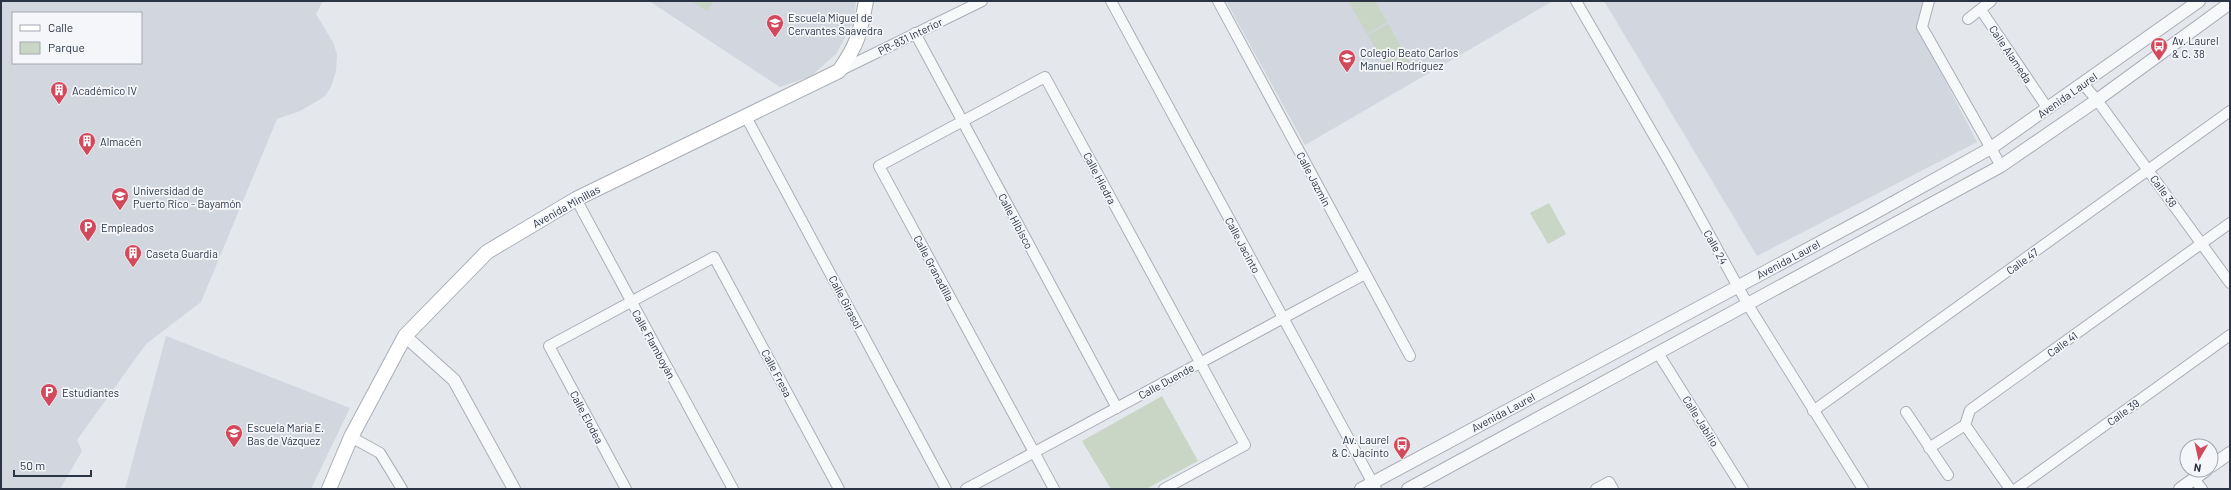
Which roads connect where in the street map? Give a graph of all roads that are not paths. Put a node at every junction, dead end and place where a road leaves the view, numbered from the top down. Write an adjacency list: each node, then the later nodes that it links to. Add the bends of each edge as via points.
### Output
1 (866, 1): 13 (main road, via 855,46)
2 (982, 1): 12 (street, PR-831 Interior)
3 (1111, 1): 31 (street, Calle Jacinto)
4 (1218, 1): 26 (street, Calle Jazmín)
5 (1576, 1): 28 (street, Calle 24, via 1667,158)
6 (1929, 1): 20 (street, via 1922,27)
7 (1991, 1): 10 (street)
8 (2199, 1): 14 (street, Avenida Laurel)
9 (2230, 2): 15 (street, Avenida Laurel)
10 (1981, 10): 11 (street); 16 (street, Calle Alameda)
11 (1968, 19)
12 (915, 33): 13 (street, PR-831 Interior); 19 (street, Calle Hibisco)
13 (839, 71): 18 (main road, Avenida Minillas)
14 (2083, 84): 15 (street, Calle 38); 16 (street, Avenida Laurel)
15 (2097, 100): 21 (street, Avenida Laurel); 22 (street, Calle 38)
16 (2048, 109): 20 (street, Avenida Laurel)
17 (2230, 111): 22 (street, Calle 47)
18 (745, 115): 23 (main road, Avenida Minillas); 55 (street, Calle Girasol)
19 (962, 122): 36 (street, Calle Hiedra, via 1045,77); 37 (street, Calle Hibisco); 43 (street, Calle Granadilla, via 879,166)
20 (1991, 148): 21 (street); 28 (street, Avenida Laurel)
21 (2001, 166): 30 (street, Avenida Laurel)
22 (2149, 170): 25 (street, Calle 38); 38 (street, Calle 47)
23 (576, 199): 29 (street, Calle Flamboyán); 32 (main road, Avenida Minillas, via 487,252)
24 (2230, 224): 25 (street, Calle 41)
25 (2202, 244): 27 (street, Calle 38); 40 (street, Calle 41, via 1970,410)
26 (1365, 274): 31 (street, Calle Duende); 35 (street, Calle Jazmín)
27 (2230, 283)
28 (1737, 286): 30 (street, Calle 24); 48 (street, Avenida Laurel)
29 (630, 301): 52 (street, Calle Elodea, via 549,346); 53 (street, Calle Flamboyán); 54 (street, Calle Fresa, via 714,257)
30 (1748, 305): 34 (street, Avenida Laurel); 38 (street, Calle 24)
31 (1282, 318): 36 (street, Calle Duende); 48 (street, Calle Jacinto)
32 (405, 336): 41 (main road, Avenida Minillas); 51 (street, via 454,380)
33 (2230, 336): 66 (street, Calle 39)
34 (1658, 353): 60 (street, Avenida Laurel); 63 (street, Calle Jabilio)
35 (1410, 356)
36 (1200, 363): 37 (street, Calle Duende); 58 (street, via 1245,445)
37 (1117, 408): 43 (street, Calle Duende)
38 (1813, 411): 64 (street, Calle 24)
39 (1906, 412): 42 (street)
40 (1965, 425): 42 (street); 65 (street)
41 (351, 437): 49 (main road, Avenida Minillas); 50 (street, via 380,453)
42 (1929, 448): 46 (street)
43 (1034, 452): 56 (street, Calle Duende); 57 (street)
44 (2230, 453): 45 (street)
45 (2219, 461)
46 (1948, 475)
47 (2194, 479): 67 (street); 68 (street)
48 (1374, 486): 59 (street, Avenida Laurel)
49 (329, 489)
50 (402, 489)
51 (514, 489)
52 (626, 489)
53 (733, 489)
54 (840, 489)
55 (946, 489)
56 (966, 489)
57 (1054, 489)
58 (1164, 489)
59 (1361, 489)
60 (1408, 489)
61 (1596, 489): 62 (street, via 1609,482)
62 (1613, 489)
63 (1743, 489)
64 (1862, 489)
65 (2010, 489)
66 (2016, 489)
67 (2180, 489)
68 (2202, 489)

